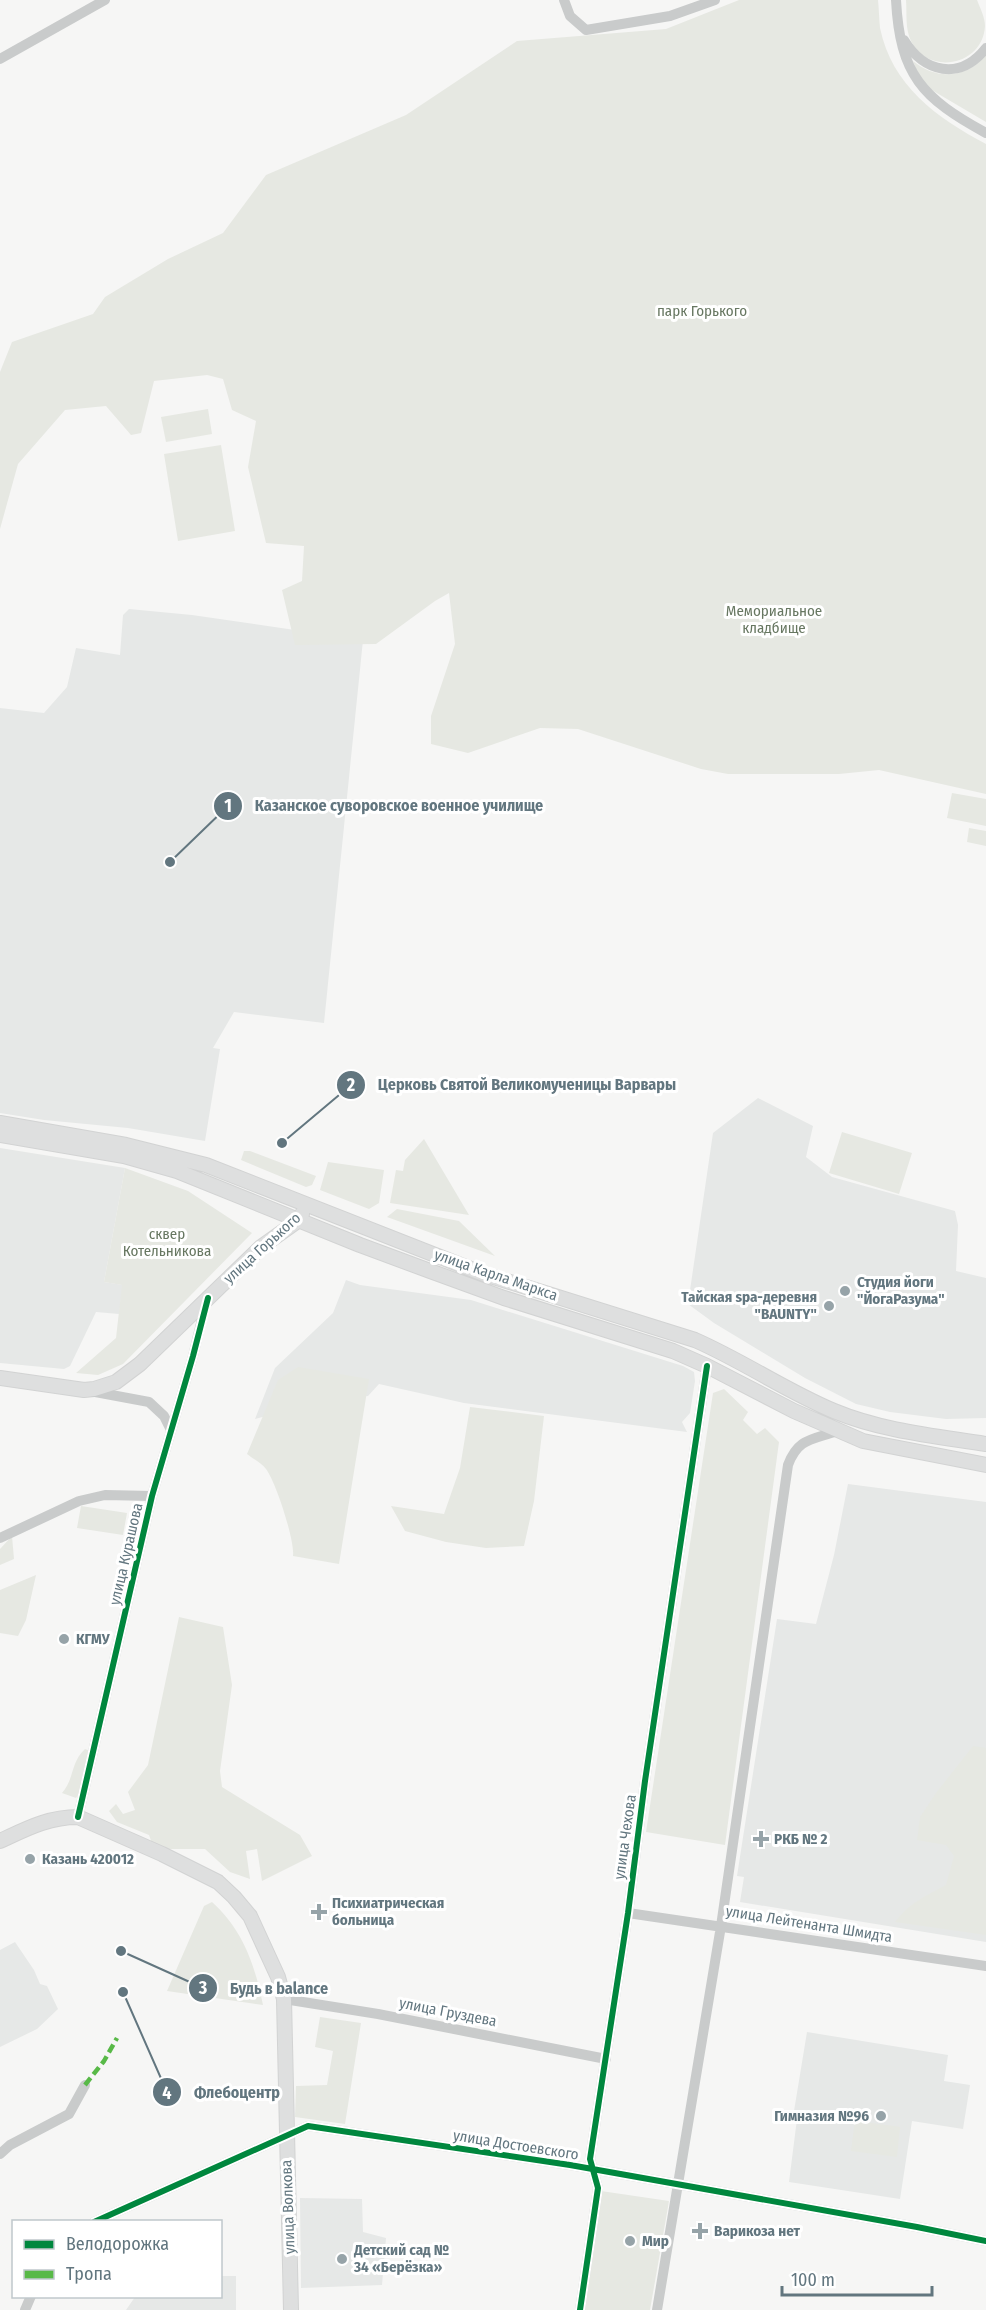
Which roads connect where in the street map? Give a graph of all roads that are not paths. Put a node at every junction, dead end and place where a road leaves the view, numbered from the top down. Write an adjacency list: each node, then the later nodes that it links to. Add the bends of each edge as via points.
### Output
1 (105, 0): 7 (street)
2 (564, 0): 3 (street, via 570,16 586,30 670,16)
3 (715, 0)
4 (896, 0): 5 (street)
5 (899, 32): 6 (street, via 910,50 929,66 959,69); 8 (street, via 914,79 951,113)
6 (986, 48)
7 (0, 59)
8 (986, 133)
9 (0, 1123): 11 (main road, улица Карла Маркса, via 126,1145 206,1165)
10 (0, 1135): 12 (main road, улица Карла Маркса, via 124,1156 177,1171)
11 (308, 1204): 12 (main road, улица Горького); 19 (main road, улица Карла Маркса, via 481,1273 695,1341 728,1354 834,1411 901,1430)
12 (299, 1220): 13 (main road, улица Горького, via 261,1247); 14 (main road, улица Карла Маркса, via 504,1298 635,1338)
13 (207, 1298): 16 (main road, улица Горького, via 124,1376); 17 (street, улица Курашова)
14 (707, 1366): 18 (main road, улица Карла Маркса); 25 (street, улица Чехова)
15 (0, 1378): 16 (main road, улица Горького)
16 (84, 1390): 17 (street, via 149,1402 164,1416)
17 (171, 1430): 21 (street, улица Курашова)
18 (837, 1431): 20 (main road, улица Карла Маркса, via 894,1449); 26 (street, via 801,1443 788,1465)
19 (986, 1444)
20 (986, 1465)
21 (152, 1496): 22 (street, via 105,1495 79,1501); 23 (street, улица Курашова)
22 (0, 1538)
23 (78, 1817): 24 (main road, via 40,1822); 28 (main road, улица Волкова, via 218,1882 250,1916)
24 (0, 1841)
25 (628, 1913): 26 (street, улица Лейтенанта Шмидта); 29 (street, улица Чехова)
26 (721, 1926): 27 (street, улица Лейтенанта Шмидта); 34 (street)
27 (986, 1966)
28 (284, 1999): 29 (street, улица Груздева, via 378,2013); 31 (main road, улица Волкова)
29 (606, 2058): 33 (street, улица Чехова, via 590,2159)
30 (85, 2085): 32 (street, via 69,2114)
31 (286, 2135): 33 (street, улица Достоевского, via 308,2126); 35 (street, улица Достоевского); 37 (main road, улица Волкова)
32 (0, 2154)
33 (594, 2170): 34 (street, улица Достоевского); 38 (street, улица Чехова, via 598,2188)
34 (679, 2185): 36 (street, улица Достоевского); 39 (street)
35 (98, 2220)
36 (986, 2241)
37 (291, 2310)
38 (580, 2310)
39 (657, 2310)

